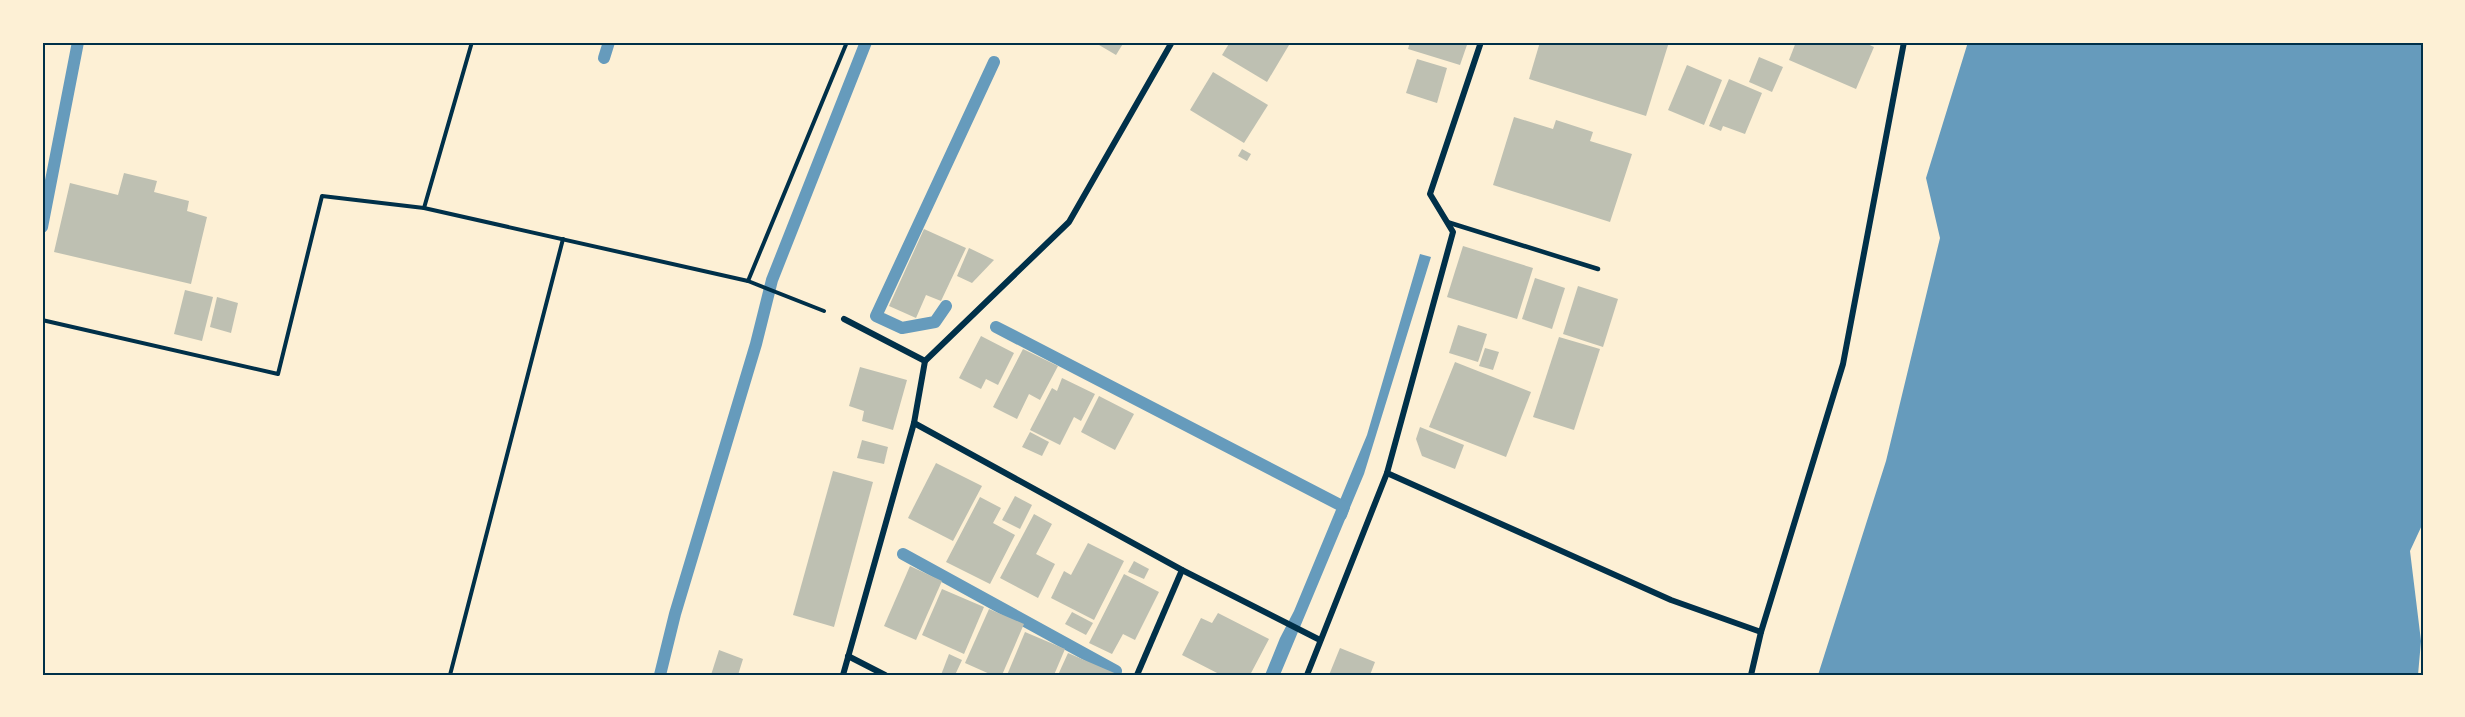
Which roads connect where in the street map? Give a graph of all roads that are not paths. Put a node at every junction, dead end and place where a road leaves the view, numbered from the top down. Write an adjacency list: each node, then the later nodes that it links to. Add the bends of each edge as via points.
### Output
1 (1172, 42): 7 (street, via 1069,222)
2 (1481, 42): 4 (street, via 1430,194)
3 (1904, 42): 11 (street, via 1843,364)
4 (1447, 222): 5 (lane); 9 (street, via 1453,232)
5 (1598, 269)
6 (843, 319): 7 (street)
7 (925, 361): 8 (street)
8 (914, 423): 10 (street); 13 (street)
9 (1387, 473): 11 (street, via 1671,600); 12 (street)
10 (1182, 570): 12 (street); 16 (street)
11 (1761, 632): 18 (street)
12 (1320, 640): 17 (street)
13 (848, 656): 14 (street); 15 (street)
14 (843, 675)
15 (885, 675)
16 (1137, 675)
17 (1307, 675)
18 (1751, 675)

